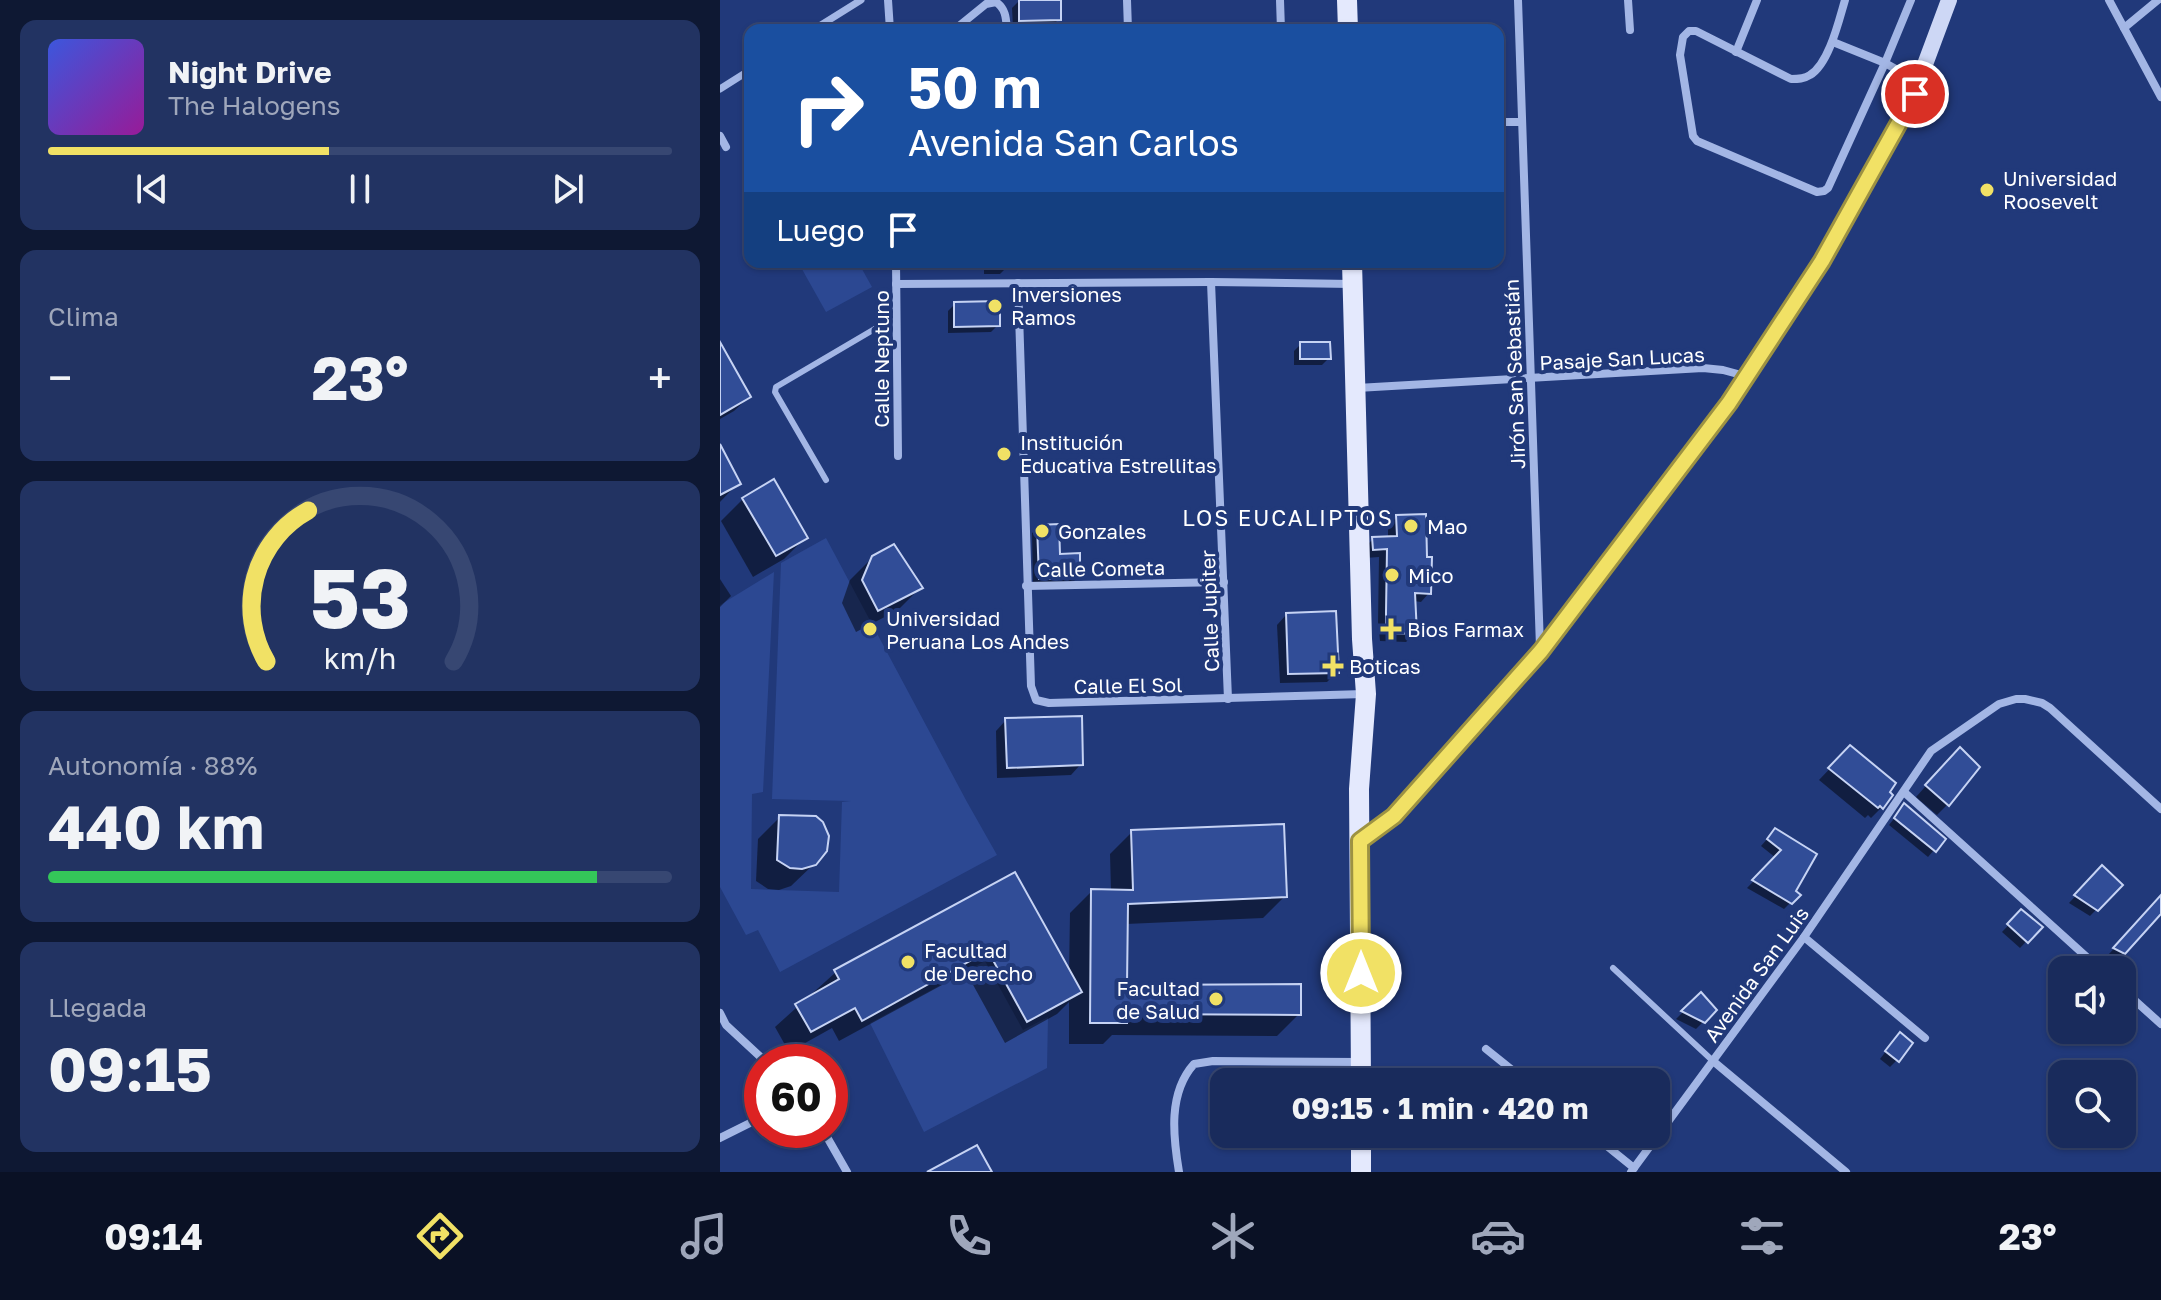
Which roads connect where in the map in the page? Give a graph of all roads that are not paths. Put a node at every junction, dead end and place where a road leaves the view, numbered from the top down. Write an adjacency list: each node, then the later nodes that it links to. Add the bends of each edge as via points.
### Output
1 (861, 0): 14 (street)
2 (888, 0): 15 (street)
3 (1127, 0): 18 (street)
4 (1280, 0): 19 (street)
5 (1347, 0): 20 (main road)
6 (1518, 0): 31 (street, Jirón San Sebastián)
7 (1628, 0): 22 (street)
8 (1757, 0): 24 (street)
9 (1845, 0): 23 (street)
10 (1911, 0): 25 (street)
11 (1949, 0): 27 (main road)
12 (2109, 0): 21 (street)
13 (2158, 0): 21 (street)
14 (823, 24)
15 (890, 24)
16 (961, 24): 17 (street, via 996,2)
17 (1007, 24)
18 (1128, 24)
19 (1281, 24)
20 (1348, 24)
21 (2124, 28): 29 (street)
22 (1630, 30)
23 (1833, 42): 24 (street, via 1815,71 1801,79); 25 (street)
24 (1736, 52): 25 (street, via 1696,31 1683,37 1680,55 1693,136 1817,192 1828,188)
25 (1885, 63): 27 (street)
26 (744, 74): 28 (street)
27 (1920, 83): 41 (main road, via 1822,261)
28 (720, 89)
29 (2161, 97)
30 (1504, 122): 31 (street)
31 (1521, 122): 42 (street, Jirón San Sebastián)
32 (720, 136): 33 (street)
33 (726, 147)
34 (896, 268): 38 (street, Calle Neptuno)
35 (1352, 268): 39 (main road)
36 (1211, 282): 37 (street); 39 (street); 46 (street, Calle Jupiter)
37 (1018, 283): 38 (street); 47 (street)
38 (896, 284): 40 (street, Calle Neptuno)
39 (1353, 284): 43 (main road)
40 (895, 317): 44 (street, Calle Neptuno); 45 (lane, via 776,387)
41 (1746, 376): 42 (street, Pasaje San Lucas, via 1703,368); 48 (main road)
42 (1530, 378): 43 (street, Pasaje San Lucas); 48 (street, Jirón San Sebastián)
43 (1355, 389): 49 (main road)
44 (898, 456)
45 (826, 480)
46 (1224, 582): 47 (street, Calle Cometa); 50 (street, Calle Jupiter)
47 (1026, 586): 50 (street, Calle El Sol, via 1036,700)
48 (1541, 651): 53 (main road, via 1394,816)
49 (1366, 694): 50 (street, Calle El Sol); 53 (main road)
50 (1228, 699)
51 (1904, 792): 52 (street, Avenida San Luis, via 1931,751 1999,704 2025,699 2050,708); 54 (street, Avenida San Luis); 55 (street)
52 (2161, 809)
53 (1360, 841): 66 (main road)
54 (1804, 937): 61 (street); 64 (street, Avenida San Luis)
55 (2086, 956)
56 (1613, 968): 64 (lane)
57 (2136, 1002): 59 (street)
58 (720, 1013): 60 (street)
59 (2161, 1024)
60 (723, 1026): 62 (street)
61 (1925, 1038)
62 (744, 1044)
63 (1486, 1049): 67 (street)
64 (1713, 1061): 73 (street, Avenida San Luis); 77 (street)
65 (1307, 1068): 76 (street, via 1194,1064 1177,1094 1174,1138)
66 (1361, 1068)
67 (1510, 1068)
68 (744, 1126): 69 (street)
69 (720, 1138)
70 (833, 1148): 75 (street)
71 (1361, 1148): 74 (main road)
72 (1608, 1148): 73 (street)
73 (1632, 1170)
74 (1362, 1171)
75 (847, 1172)
76 (1179, 1172)
77 (1846, 1172)

